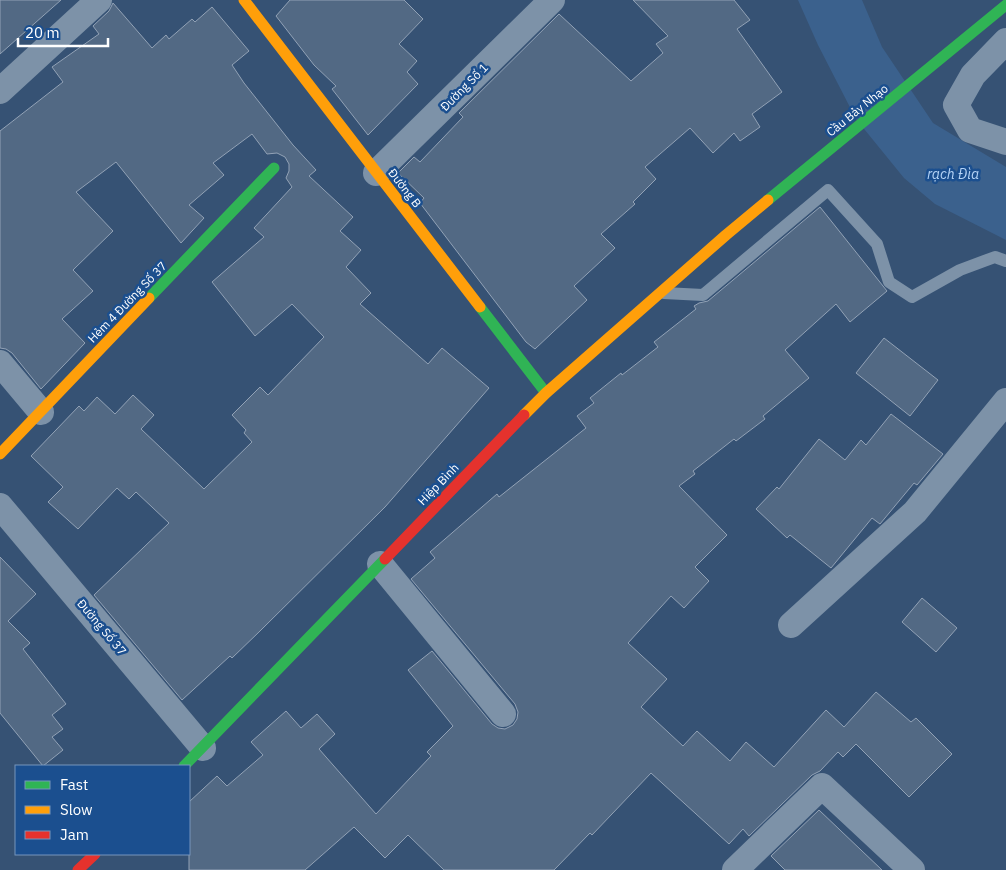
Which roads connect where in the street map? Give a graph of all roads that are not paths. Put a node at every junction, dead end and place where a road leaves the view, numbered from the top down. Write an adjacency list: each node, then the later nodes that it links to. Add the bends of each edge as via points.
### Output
1 (99, 0): 6 (street)
2 (244, 0): 9 (main road, Đường B)
3 (551, 0): 9 (street, Đường Số 1)
4 (1006, 5): 10 (main road, Cầu Bảy Nhạo)
5 (1006, 41): 7 (street, via 973,75 956,105 970,130)
6 (0, 91)
7 (1006, 142)
8 (274, 168): 16 (main road, Hẻm 4 Đường Số 37)
9 (376, 173): 14 (main road, Đường B)
10 (726, 235): 12 (main road, Hiệp Bình)
11 (1006, 261): 12 (lane, via 995,257 960,270 912,297 888,282 877,244 828,190 703,295)
12 (662, 292): 14 (main road, Hiệp Bình)
13 (0, 363): 16 (street)
14 (546, 392): 19 (main road, Hiệp Bình)
15 (1006, 401): 20 (street, via 915,512)
16 (41, 412): 17 (main road, Hẻm 4 Đường Số 37)
17 (0, 454)
18 (0, 506): 22 (street, Đường Số 37)
19 (380, 564): 21 (street); 22 (main road, Hiệp Bình)
20 (791, 625)
21 (502, 714)
22 (203, 748): 23 (main road, Hiệp Bình)
23 (185, 765)
24 (94, 855): 25 (main road)
25 (78, 870)
26 (735, 870): 27 (street, via 822,786)
27 (912, 870)

